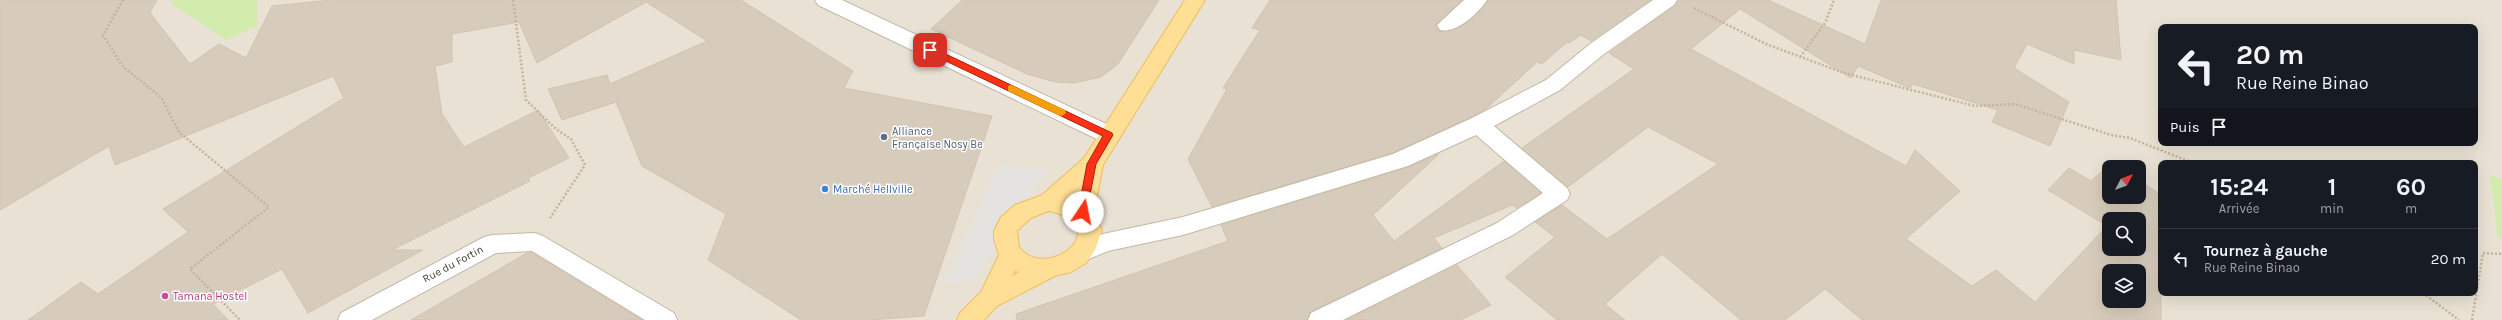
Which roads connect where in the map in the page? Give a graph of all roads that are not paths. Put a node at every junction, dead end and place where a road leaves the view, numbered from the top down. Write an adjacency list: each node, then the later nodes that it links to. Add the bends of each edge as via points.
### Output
1 (825, 0): 7 (street)
2 (1195, 0): 7 (main road)
3 (1477, 0): 5 (street)
4 (1667, 0): 6 (street, via 1597,49 1553,85)
5 (1447, 25)
6 (1478, 125): 11 (street, via 1400,160 1183,226 1103,243); 18 (street, via 1559,194 1505,229)
7 (1109, 135): 8 (main road)
8 (1092, 164): 9 (main road); 10 (main road)
9 (1049, 202): 10 (main road, via 1062,202); 12 (main road, via 1024,209 1008,225 1005,235)
10 (1083, 212): 11 (main road, via 1089,221 1091,231 1090,242)
11 (1084, 252): 13 (main road, via 1062,266)
12 (1011, 255): 13 (main road, via 1020,263 1033,268); 14 (main road)
13 (1047, 269): 14 (main road)
14 (989, 299): 17 (main road)
15 (350, 320): 16 (street, Rue du Fortin, via 492,244 535,242)
16 (665, 320)
17 (969, 320)
18 (1320, 320)

